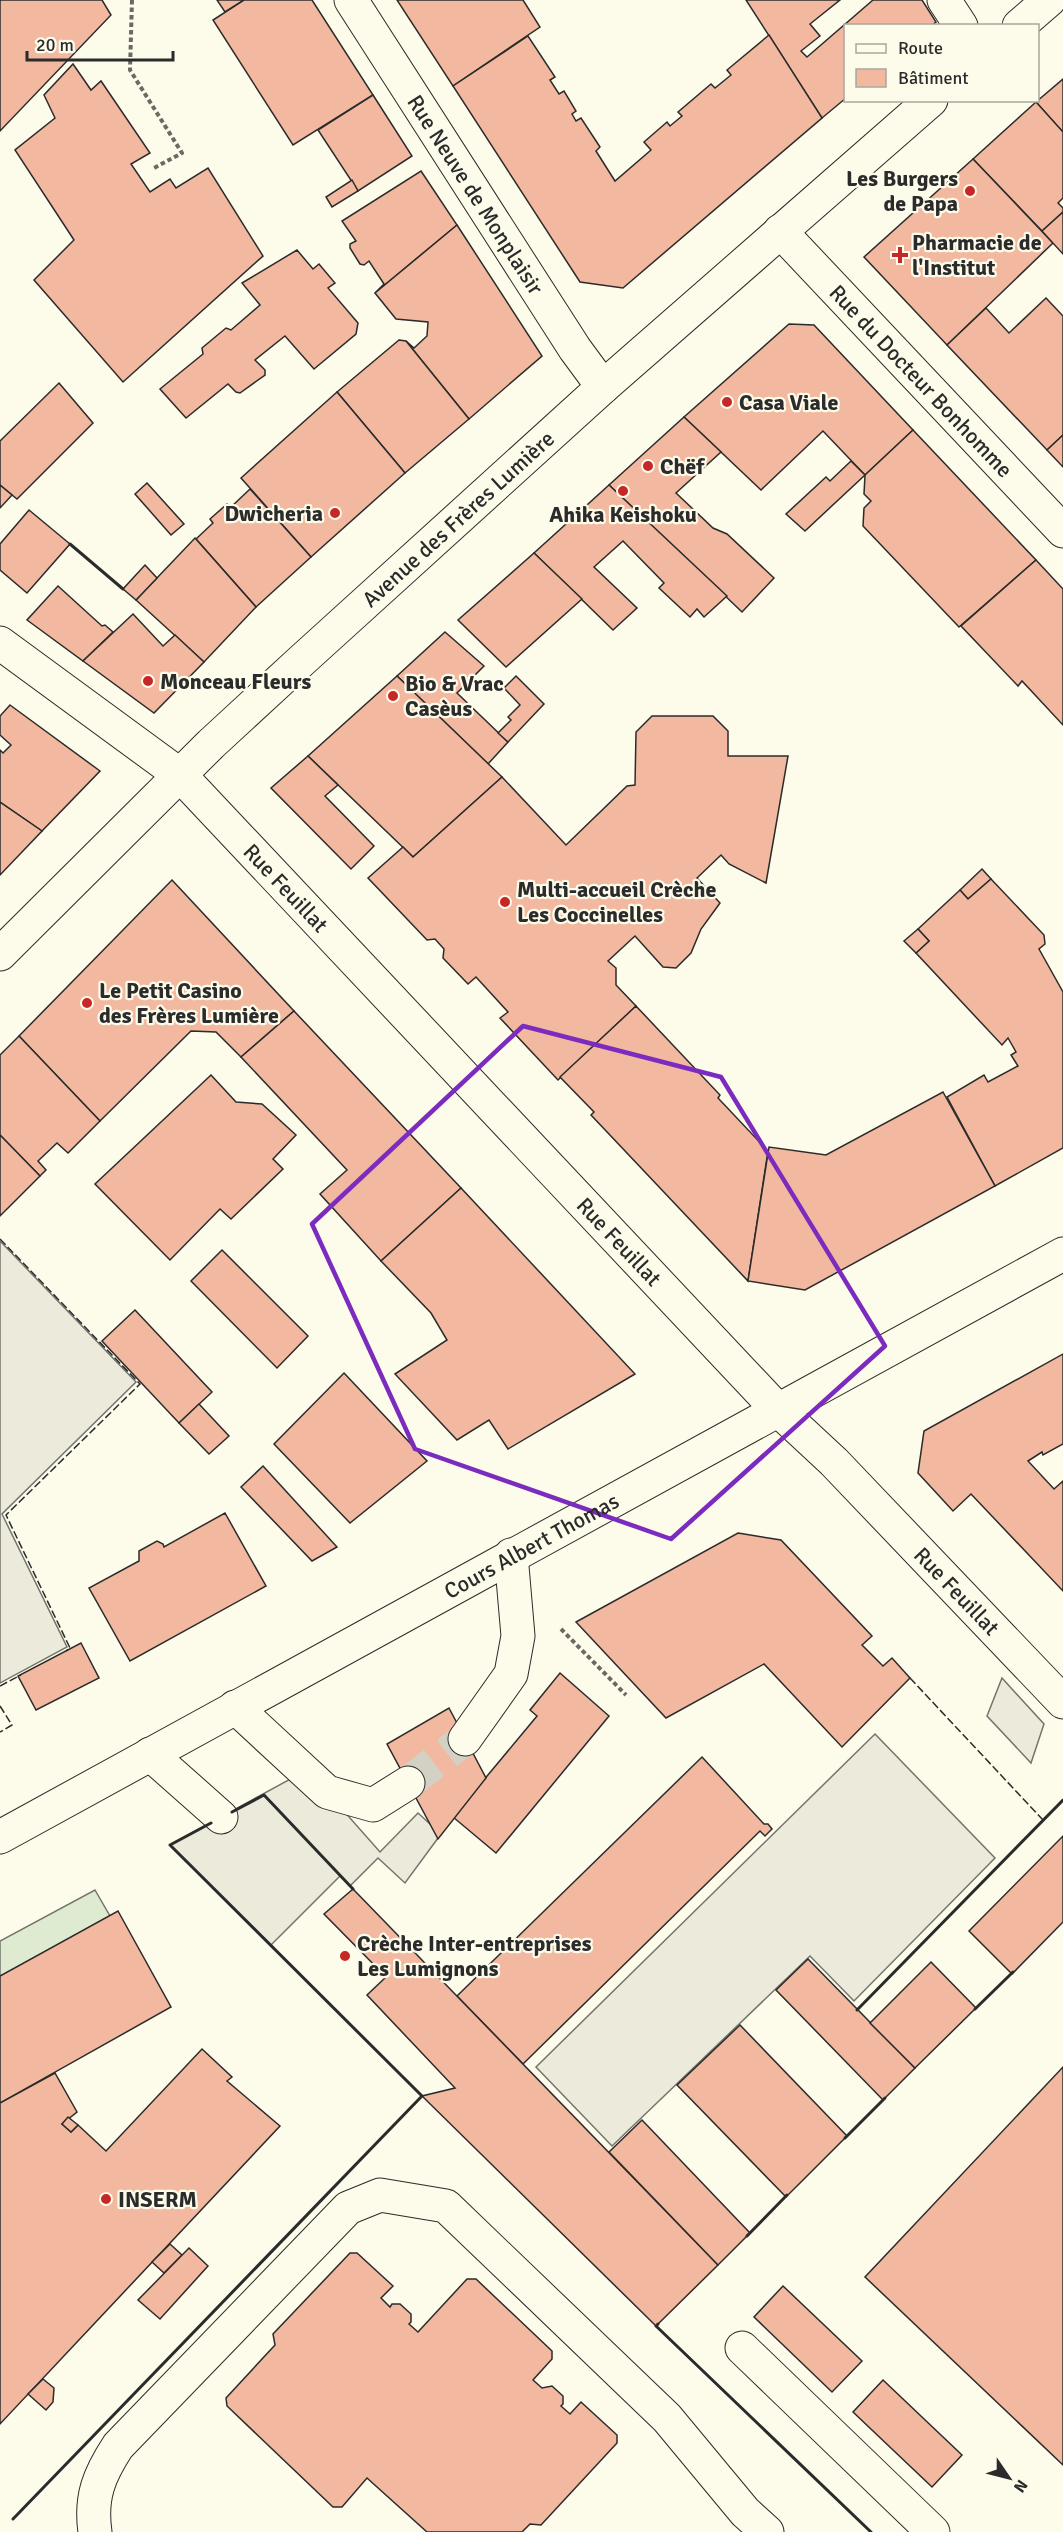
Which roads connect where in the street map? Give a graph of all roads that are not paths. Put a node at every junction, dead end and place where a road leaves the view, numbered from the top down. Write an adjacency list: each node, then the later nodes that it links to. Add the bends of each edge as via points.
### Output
1 (351, 0): 8 (main road, Rue Neuve de Monplaisir)
2 (944, 0): 4 (main road)
3 (1049, 0): 5 (main road)
4 (960, 24)
5 (1020, 24)
6 (929, 102): 7 (main road, Avenue des Frères Lumière)
7 (780, 231): 8 (main road, Avenue des Frères Lumière); 9 (main road, Rue du Docteur Bonhomme)
8 (603, 387): 11 (main road, Avenue des Frères Lumière)
9 (1063, 531)
10 (0, 643): 11 (main road, Rue Feuillat)
11 (180, 775): 12 (main road, Avenue des Frères Lumière); 14 (main road, Rue Feuillat)
12 (0, 954)
13 (1063, 1254): 14 (main road, Cours Albert Thomas)
14 (777, 1409): 15 (main road, Cours Albert Thomas); 16 (main road, Rue Feuillat, via 834,1462)
15 (511, 1555): 17 (main road, Cours Albert Thomas); 18 (main road, via 518,1636 511,1674)
16 (1063, 1702)
17 (236, 1707): 19 (main road, Cours Albert Thomas); 20 (main road, via 327,1792 373,1805)
18 (465, 1739)
19 (150, 1754): 21 (main road); 22 (main road, Cours Albert Thomas)
20 (408, 1783)
21 (221, 1818)
22 (0, 1837)
23 (742, 2348): 26 (main road)
24 (95, 2532): 25 (main road, via 92,2510 101,2473 118,2446 348,2208 380,2195 446,2206 667,2418 745,2512)
25 (767, 2532)
26 (933, 2532)

